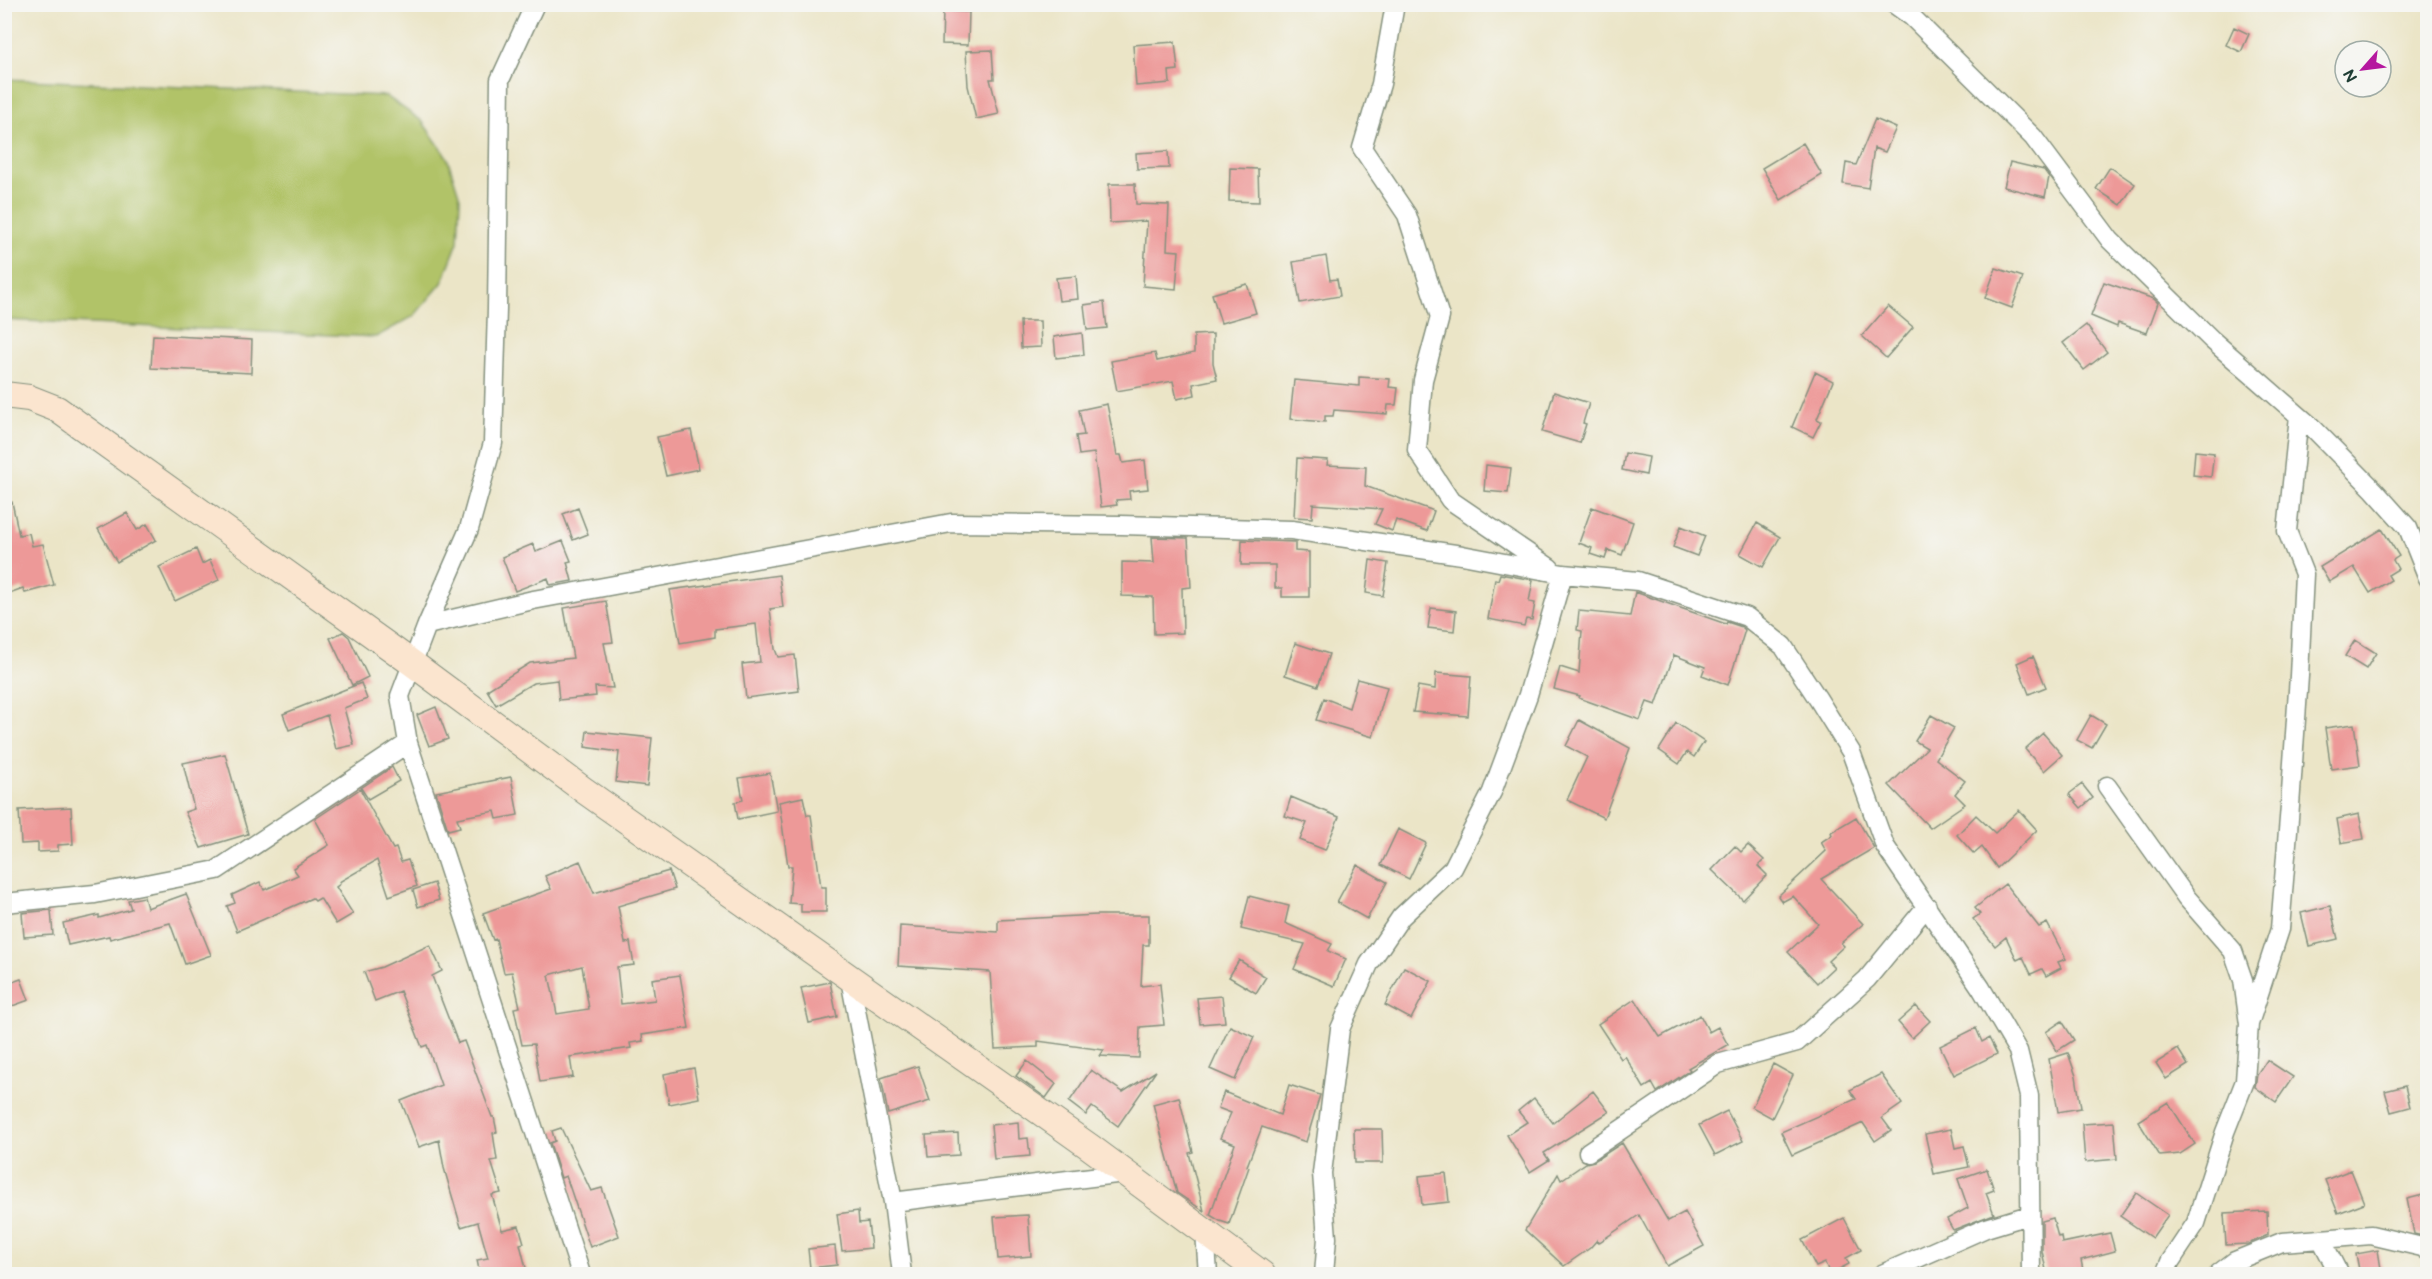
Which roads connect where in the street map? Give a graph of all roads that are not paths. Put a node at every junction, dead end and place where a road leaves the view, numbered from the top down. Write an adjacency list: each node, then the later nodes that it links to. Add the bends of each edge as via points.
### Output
1 (535, 4): 8 (street, via 500,80 493,442 469,529)
2 (1395, 4): 6 (street, via 1381,84 1362,148 1407,215 1440,317 1423,380 1417,450 1450,500)
3 (1894, 4): 5 (street, via 1912,17 2033,137 2110,240 2212,340)
4 (4, 395): 9 (main road, via 29,398 57,409)
5 (2299, 416): 7 (street, via 2408,528); 15 (street, via 2287,531 2304,574 2280,928)
6 (1560, 573): 8 (street, via 1292,530 951,523 544,598); 13 (street, via 1638,581 1747,617 1783,646 1851,752 1885,846); 27 (street, via 1528,695 1492,792 1453,868 1401,917 1369,964 1340,1029 1322,1173 1327,1238)
7 (2427, 578)
8 (427, 625): 9 (street)
9 (412, 663): 10 (street, via 400,696); 14 (main road)
10 (408, 743): 12 (street, via 217,870 95,894); 23 (street)
11 (2107, 786): 15 (street, via 2186,897 2233,951 2243,980)
12 (4, 903)
13 (1927, 906): 16 (street, via 1867,978 1797,1042 1718,1064); 19 (street, via 2018,1051 2029,1096)
14 (850, 979): 17 (main road); 18 (street)
15 (2249, 1024): 30 (street, via 2245,1081 2196,1223)
16 (1588, 1152)
17 (1124, 1173): 18 (street); 20 (main road)
18 (893, 1202): 24 (street)
19 (2030, 1215): 28 (street, via 1986,1228); 29 (street)
20 (1205, 1232): 25 (street); 26 (main road)
21 (2320, 1239): 22 (street, via 2371,1234); 31 (street, via 2282,1242 2235,1261); 32 (street)
22 (2427, 1251)
23 (581, 1275)
24 (902, 1275)
25 (1208, 1275)
26 (1262, 1275)
27 (1324, 1275)
28 (1882, 1275)
29 (2031, 1275)
30 (2165, 1275)
31 (2218, 1275)
32 (2339, 1275)

